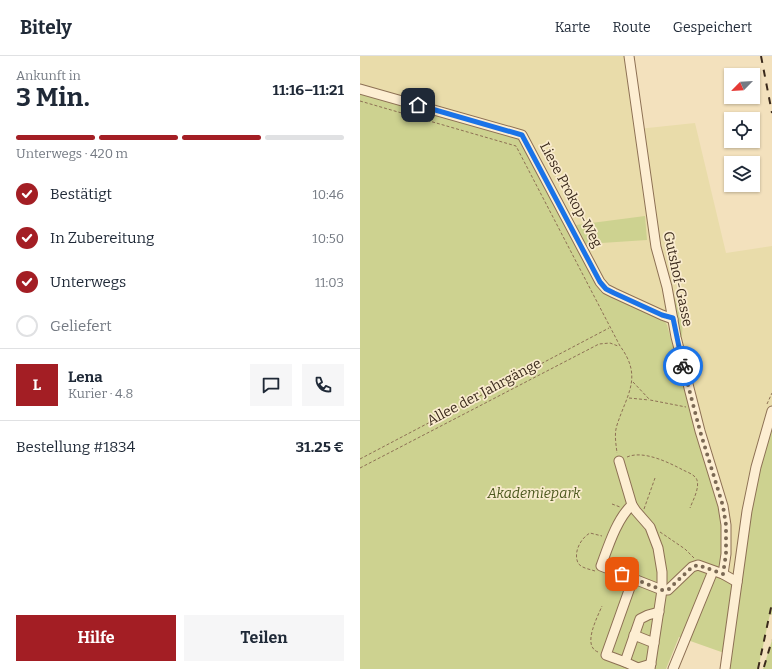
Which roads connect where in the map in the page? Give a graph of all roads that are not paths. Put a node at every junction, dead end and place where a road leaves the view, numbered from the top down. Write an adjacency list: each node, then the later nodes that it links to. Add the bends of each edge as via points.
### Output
1 (629, 56): 3 (street, Gutshof-Gasse, via 656,247)
2 (360, 89): 3 (street, Liese Prokop-Weg, via 522,135 600,282 614,293)
3 (673, 318): 8 (street, Gutshof-Gasse, via 700,431 723,506 726,554)
4 (772, 411): 10 (street, via 756,467)
5 (619, 461): 6 (street)
6 (629, 507): 9 (street, via 610,541 601,566); 11 (street, via 650,527 658,548)
7 (713, 571): 8 (street); 11 (street, via 698,565 692,567 668,590); 17 (street)
8 (723, 574): 10 (street)
9 (633, 579): 11 (street); 15 (street, via 606,655)
10 (737, 582): 18 (street)
11 (662, 590): 12 (street)
12 (659, 612): 13 (street, via 640,618); 14 (street)
13 (634, 635): 14 (street); 15 (street)
14 (654, 643): 16 (street)
15 (625, 662): 16 (street, via 638,668)
16 (651, 666)
17 (673, 669)
18 (725, 669)

